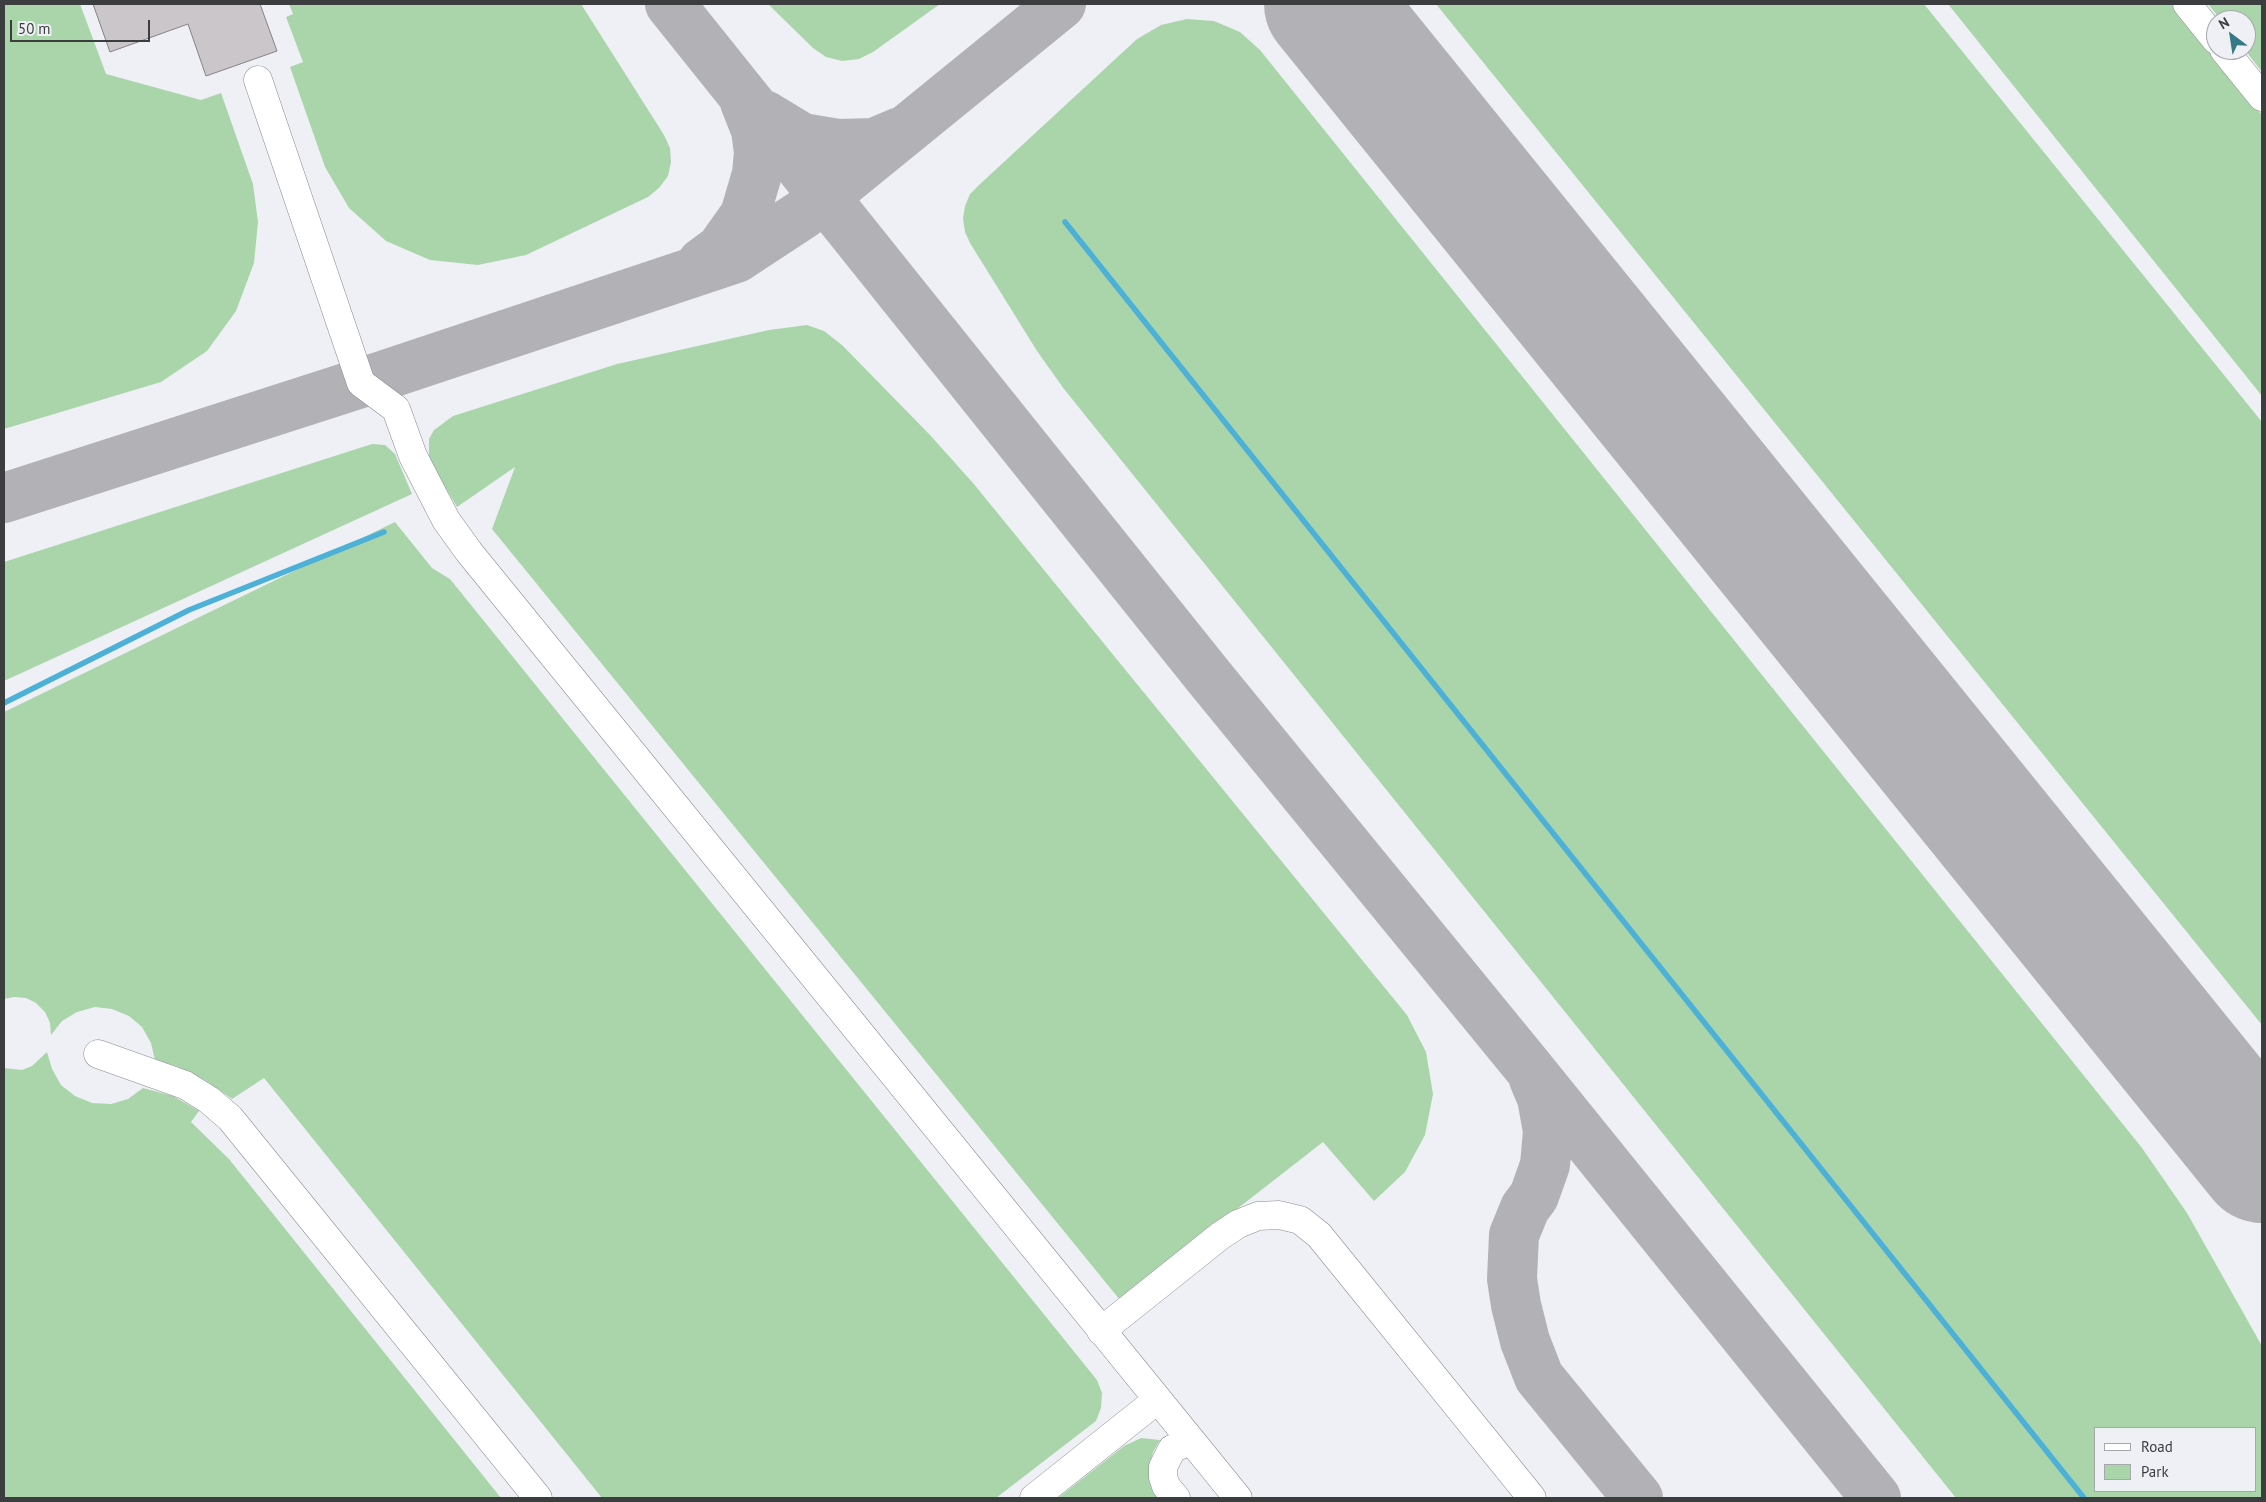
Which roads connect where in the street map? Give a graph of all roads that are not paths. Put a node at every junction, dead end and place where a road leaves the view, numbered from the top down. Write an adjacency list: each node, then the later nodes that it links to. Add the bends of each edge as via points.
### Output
1 (2187, 4): 2 (lane)
2 (2206, 28)
3 (2232, 60): 5 (lane)
4 (258, 80): 7 (lane, via 361,383 396,409 413,456 446,520 475,560)
5 (2262, 98)
6 (98, 1054): 11 (lane, via 184,1085 230,1118)
7 (1101, 1331): 8 (lane); 14 (lane, via 1238,1224 1258,1216 1280,1214 1300,1220 1319,1235)
8 (1157, 1400): 9 (lane); 12 (lane)
9 (1190, 1441): 10 (lane); 13 (lane, via 1172,1450 1163,1467 1166,1486)
10 (1232, 1497)
11 (538, 1498)
12 (1034, 1498)
13 (1176, 1498)
14 (1532, 1498)

